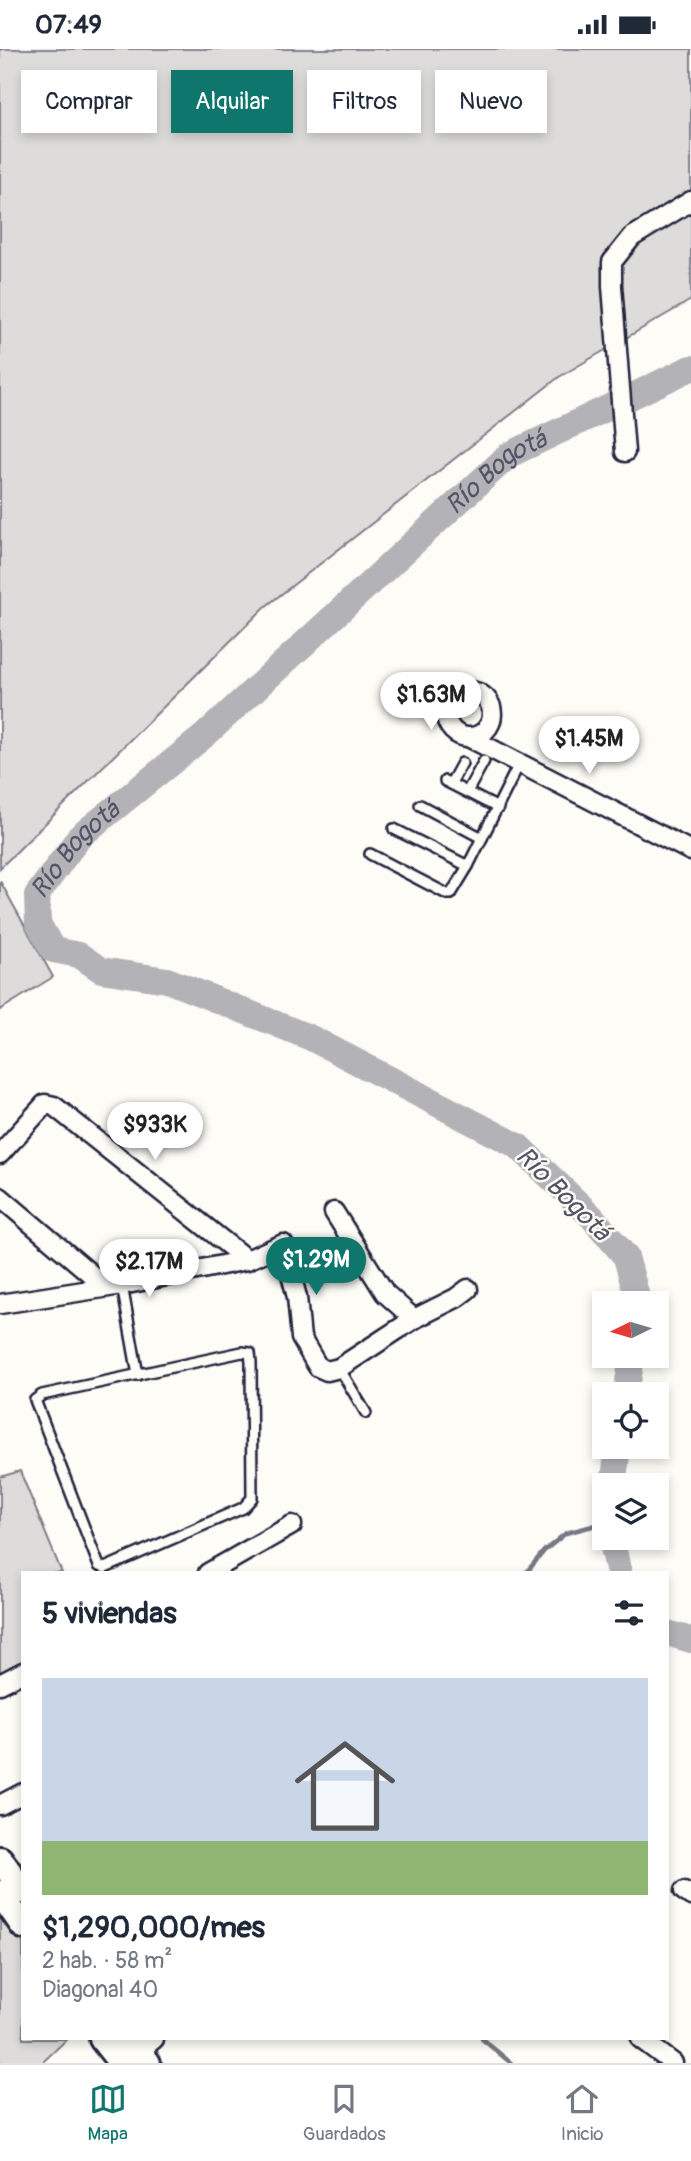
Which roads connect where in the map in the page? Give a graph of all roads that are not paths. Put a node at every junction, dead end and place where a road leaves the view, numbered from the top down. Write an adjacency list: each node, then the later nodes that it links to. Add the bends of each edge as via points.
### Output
1 (691, 201): 2 (street, via 632,237 612,262)
2 (625, 452)
3 (470, 738): 5 (street)
4 (484, 761): 7 (lane)
5 (520, 762): 9 (lane); 12 (street)
6 (462, 763): 7 (lane, via 448,782)
7 (467, 792): 9 (lane)
8 (420, 805): 11 (lane)
9 (498, 808): 11 (lane)
10 (394, 829): 14 (lane)
11 (482, 838): 14 (lane)
12 (691, 851)
13 (370, 854): 14 (lane, via 447,894 454,892)
14 (468, 866)
15 (0, 1154): 18 (street, via 37,1111 45,1104 54,1106)
16 (0, 1197): 19 (street)
17 (334, 1212): 22 (street, via 385,1293)
18 (247, 1260): 19 (street); 23 (street, via 283,1244 297,1297 301,1338 318,1367 327,1371)
19 (113, 1286): 21 (street); 24 (lane)
20 (468, 1289): 22 (street)
21 (0, 1304)
22 (414, 1319): 23 (street)
23 (339, 1368): 25 (lane)
24 (138, 1374): 24 (lane, via 250,1353 252,1498 243,1508 99,1566 35,1400)
25 (366, 1413)
26 (292, 1525): 27 (street)
27 (212, 1571)
28 (21, 1673): 29 (street)
29 (0, 1683)
30 (21, 1794): 31 (street)
31 (0, 1805)
32 (0, 1859): 33 (main road)
33 (21, 1888)
34 (0, 1893): 35 (main road)
35 (21, 1923)
36 (105, 2040): 38 (main road)
37 (642, 2040): 39 (street)
38 (138, 2051)
39 (673, 2063)

